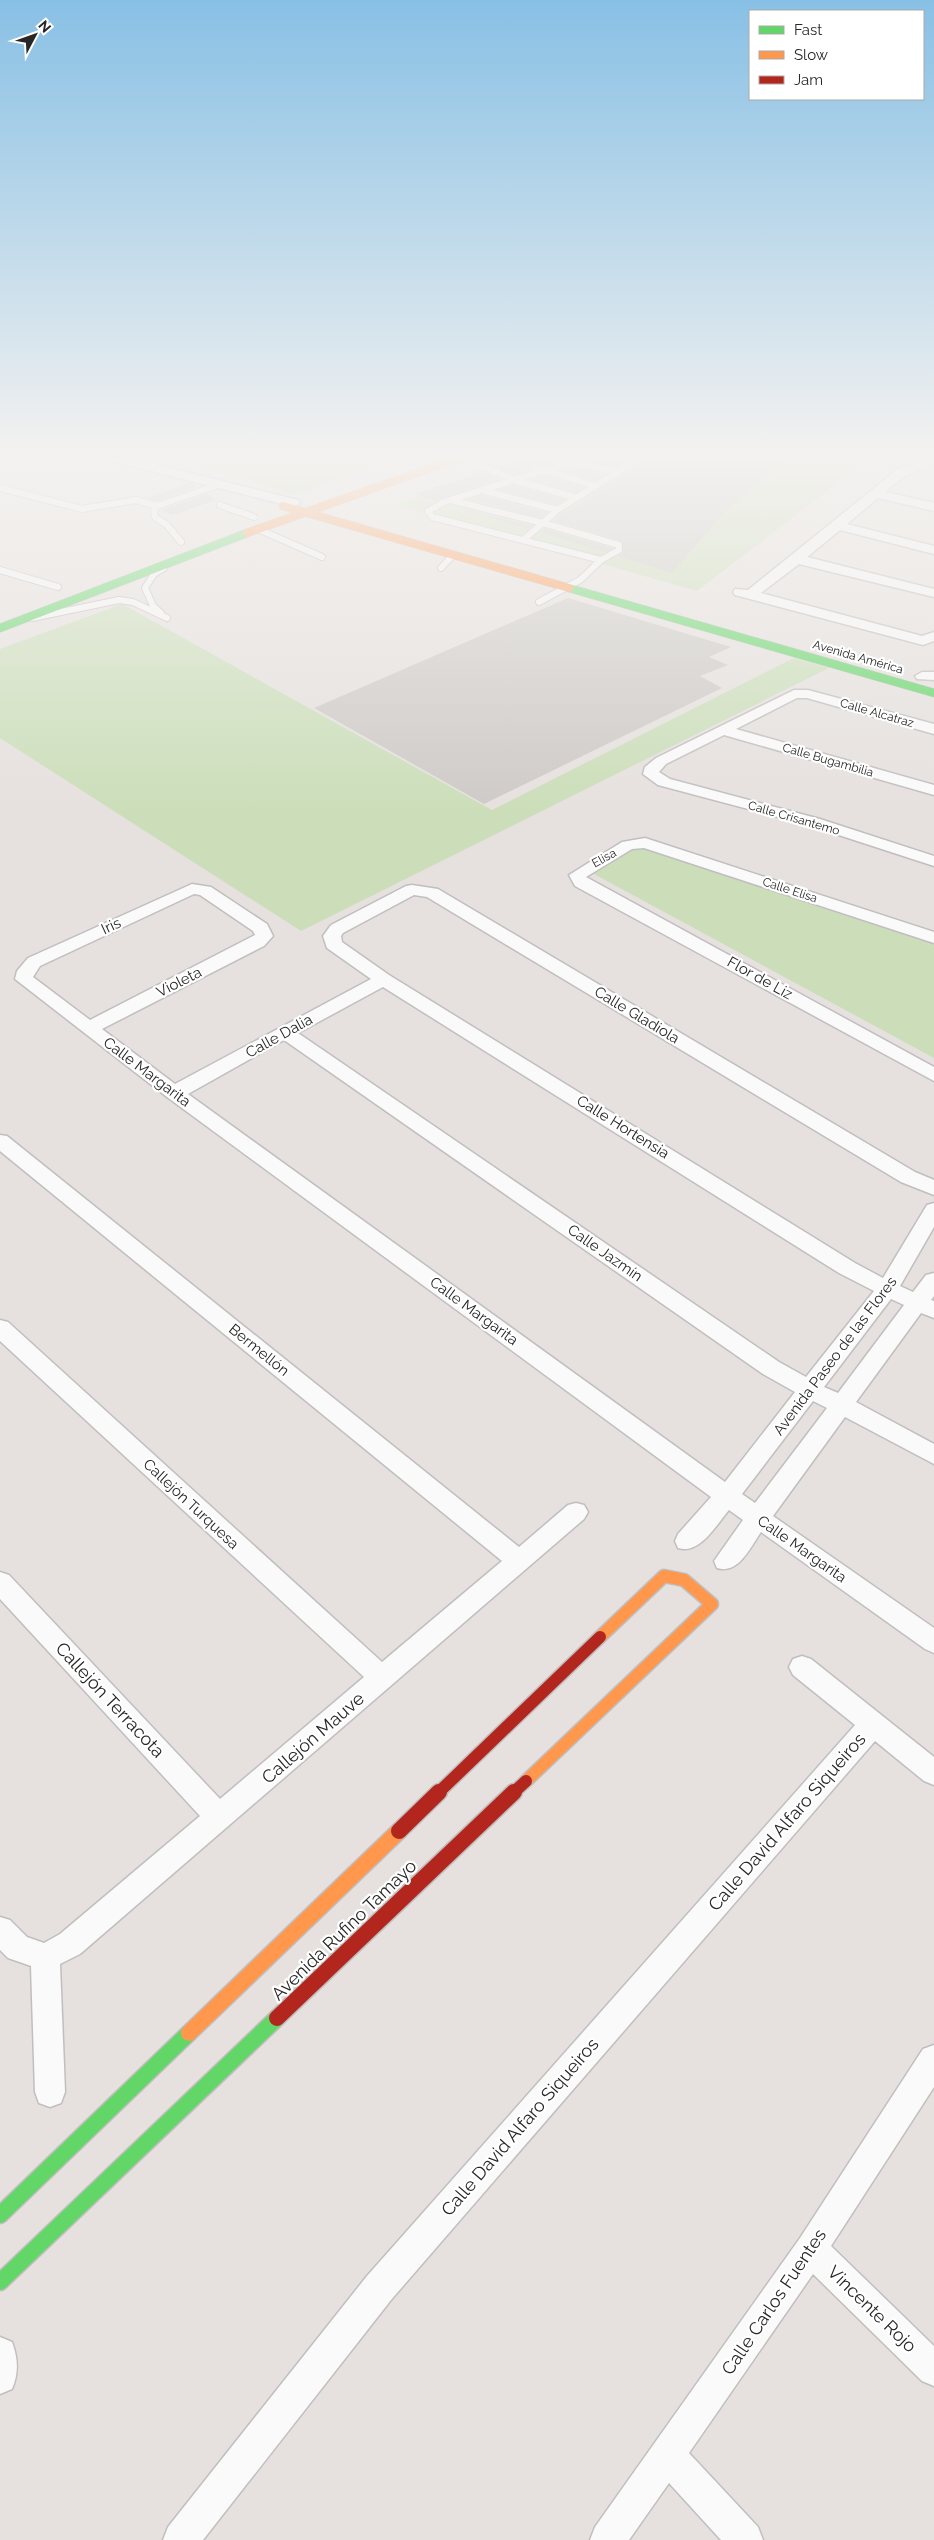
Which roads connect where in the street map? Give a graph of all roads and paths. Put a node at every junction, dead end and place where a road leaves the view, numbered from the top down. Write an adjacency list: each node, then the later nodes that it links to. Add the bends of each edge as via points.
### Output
1 (23, 576): 10 (lane)
2 (135, 576): 15 (main road)
3 (153, 576): 15 (lane, via 146,584 147,594 153,606 167,618 133,602 118,600)
4 (519, 576): 11 (main road, Avenida América)
5 (563, 576): 9 (main road)
6 (585, 576): 9 (lane)
7 (772, 576): 17 (street, via 745,593 923,641)
8 (864, 576): 13 (street)
9 (580, 580): 11 (lane); 18 (main road, via 772,634 774,642)
10 (62, 585): 12 (main road)
11 (565, 589): 14 (lane); 18 (main road, Avenida América)
12 (42, 593)
13 (934, 593)
14 (539, 602)
15 (26, 618): 16 (main road)
16 (0, 628)
17 (934, 636)
18 (762, 644): 20 (main road, Avenida América)
19 (809, 644): 20 (main road, via 797,648)
20 (801, 655): 21 (main road, Avenida América)
21 (934, 693)
22 (722, 730): 23 (street, Calle Alcatraz, via 794,694 808,694); 24 (street, Calle Alcatraz, via 661,761 651,770); 25 (street, Calle Bugambilia)
23 (934, 730)
24 (654, 777): 27 (street, Calle Crisantemo, via 814,822)
25 (934, 790)
26 (645, 843): 28 (street, Elisa, via 628,845 579,872 578,879); 31 (street, Calle Elisa)
27 (934, 861)
28 (585, 884): 36 (street, Flor de Liz)
29 (201, 890): 32 (street, Iris, via 187,890 34,962); 34 (street, Violeta, via 261,928 264,933 258,942)
30 (337, 928): 33 (street, Calle Hortensia, via 332,936 333,944); 39 (street, Calle Gladiola, via 412,890 432,893 908,1176)
31 (934, 938)
32 (26, 971): 34 (street, Calle Margarita, via 26,982)
33 (384, 979): 35 (street, Calle Dalia); 42 (street, Calle Hortensia, via 847,1268)
34 (90, 1028): 37 (street, Calle Margarita)
35 (286, 1033): 37 (street, Calle Dalia); 45 (street, Calle Jazmín)
36 (934, 1075)
37 (174, 1093): 48 (street, Calle Margarita)
38 (0, 1141): 52 (street, Bermellón)
39 (934, 1188)
40 (934, 1210): 42 (street, Avenida Paseo de las Flores)
41 (934, 1280): 43 (street)
42 (887, 1289): 43 (street, Calle Hortensia); 45 (street, Avenida Paseo de las Flores)
43 (926, 1306): 46 (street)
44 (0, 1328): 57 (street, Callejón Turquesa)
45 (808, 1391): 46 (street, Calle Jazmín); 48 (street, Avenida Paseo de las Flores)
46 (841, 1406): 47 (street, Calle Jazmín, via 911,1440); 50 (street)
47 (934, 1455)
48 (727, 1496): 50 (street, Calle Margarita); 51 (street)
49 (576, 1512): 52 (street, Callejón Mauve)
50 (759, 1518): 53 (street); 55 (street, Calle Margarita)
51 (687, 1541)
52 (518, 1560): 57 (street, Callejón Mauve)
53 (726, 1561)
54 (0, 1582): 60 (street, Callejón Terracota)
55 (934, 1642)
56 (802, 1668): 58 (street)
57 (383, 1679): 60 (street, Callejón Mauve)
58 (873, 1724): 59 (street); 72 (street, Calle David Alfaro Siqueiros, via 379,2288)
59 (934, 1774)
60 (220, 1818): 62 (street, Callejón Mauve, via 70,1944)
61 (0, 1930): 62 (street, via 18,1948)
62 (46, 1957): 64 (street)
63 (933, 2064): 66 (street, Calle Carlos Fuentes)
64 (50, 2092)
65 (0, 2215): 67 (main road, Avenida Rufino Tamayo, via 664,1576 672,1575 712,1604)
66 (811, 2249): 69 (street, Vincente Rojo); 71 (street, Calle Carlos Fuentes)
67 (0, 2282)
68 (0, 2354): 70 (street)
69 (934, 2369)
70 (0, 2377)
71 (668, 2456): 73 (street, Calle Carlos Fuentes); 74 (street)
72 (181, 2540)
73 (608, 2540)
74 (744, 2540)

